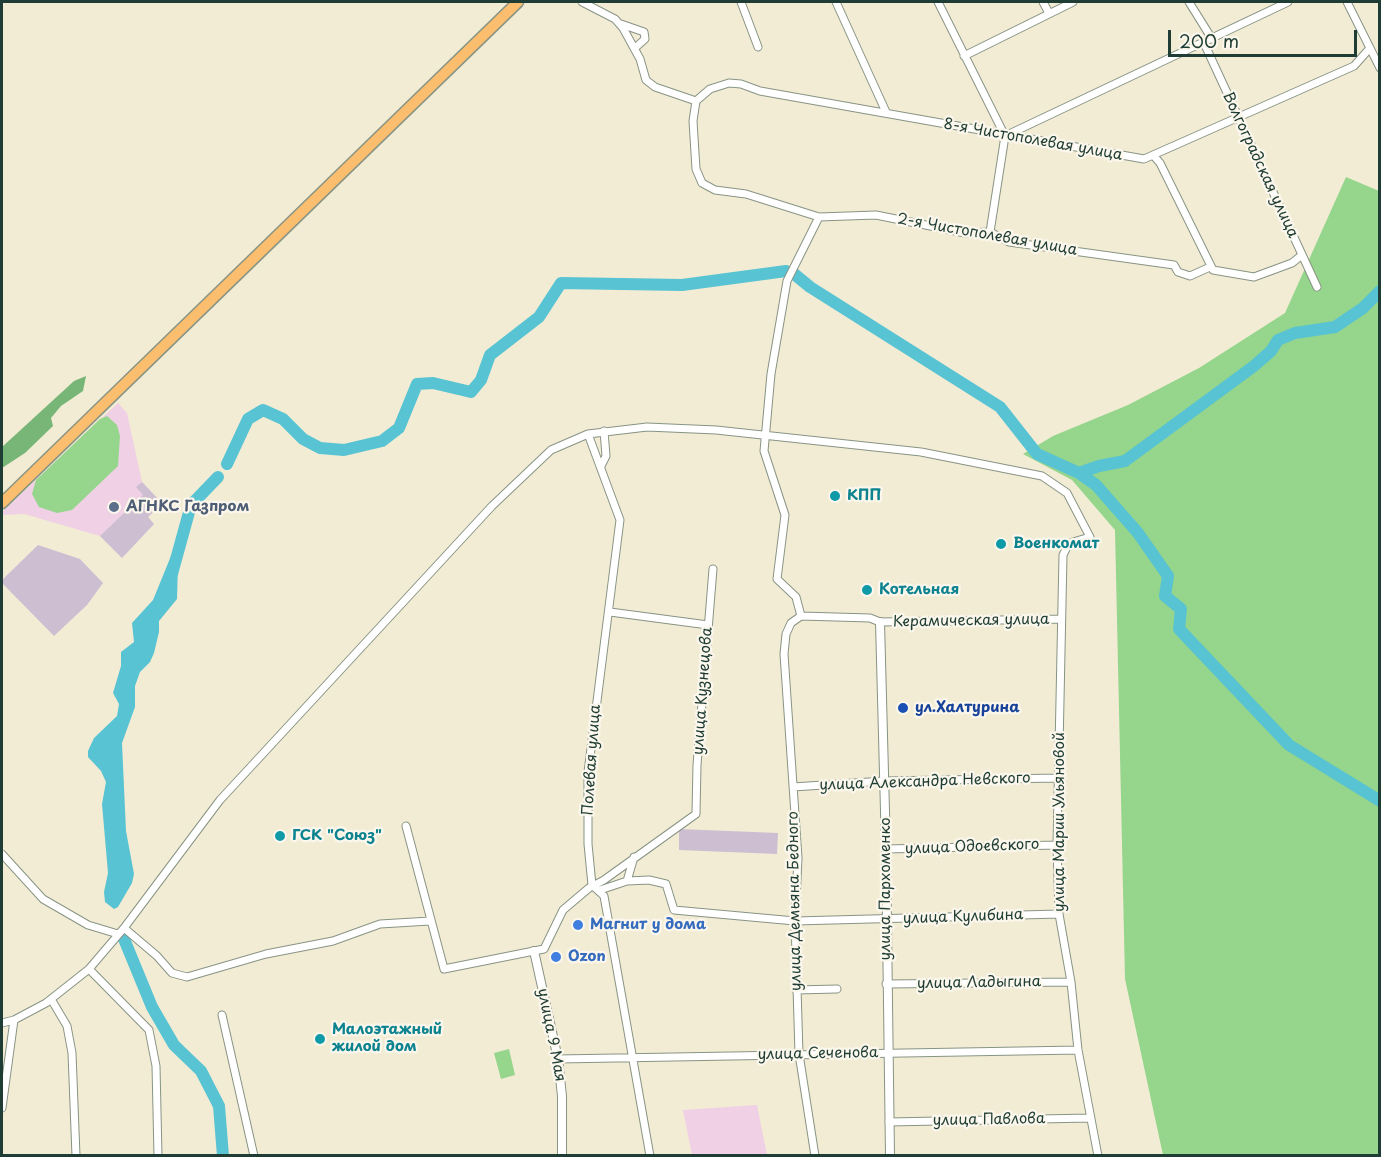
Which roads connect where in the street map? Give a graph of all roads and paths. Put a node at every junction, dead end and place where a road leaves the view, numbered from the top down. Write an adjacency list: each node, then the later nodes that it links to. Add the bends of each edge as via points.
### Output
1 (518, 2): 34 (main road)
2 (582, 2): 12 (street)
3 (741, 2): 15 (street)
4 (836, 2): 21 (street)
5 (938, 2): 18 (street)
6 (1043, 2): 11 (street)
7 (1073, 2): 11 (street)
8 (1189, 2): 13 (street)
9 (1288, 2): 13 (street)
10 (1347, 2): 17 (street)
11 (1048, 13): 18 (street)
12 (620, 24): 16 (street); 16 (street, via 644,32 645,39)
13 (1212, 39): 14 (street)
14 (1204, 43): 22 (street, Волгоградская улица); 23 (street)
15 (758, 47)
16 (635, 48): 20 (street, via 646,80)
17 (1370, 48): 19 (street); 22 (street, via 1354,66)
18 (964, 56): 23 (street)
19 (1380, 68)
20 (696, 101): 21 (street, 8-я Чистополевая улица, via 710,89 729,82 760,91); 25 (street, 2-я Чистополевая улица, via 696,169 702,183 715,190 746,194)
21 (886, 112): 23 (street, 8-я Чистополевая улица)
22 (1236, 117): 24 (street); 27 (street, Волгоградская улица)
23 (1005, 136): 24 (street, 8-я Чистополевая улица, via 1138,159); 26 (street)
24 (1153, 155): 28 (street)
25 (819, 217): 26 (street, 2-я Чистополевая улица, via 876,215 965,233); 32 (street, via 787,281)
26 (990, 232): 28 (street, 2-я Чистополевая улица, via 1009,242 1174,265 1178,272 1191,276)
27 (1302, 255): 28 (street, via 1292,263 1254,277); 29 (street, Волгоградская улица)
28 (1210, 267)
29 (1317, 287)
30 (604, 431): 31 (street); 32 (street, via 682,428); 33 (street, via 607,450)
31 (588, 434): 33 (street, Полевая улица); 56 (street, via 551,450 492,506 220,800)
32 (764, 436): 37 (street, via 764,451 785,515 777,579 796,597); 38 (street, улица Марии Ульяновой, via 921,452 1042,476 1067,493 1090,537 1073,543 1065,551)
33 (601, 466): 36 (street, Полевая улица, via 620,520)
34 (2, 503)
35 (713, 569): 40 (street, улица Кузнецова)
36 (610, 612): 40 (street); 50 (street, Полевая улица, via 588,772)
37 (801, 615): 39 (street, Керамическая улица, via 870,618); 43 (street, улица Демьяна Бедного, via 791,623 784,643)
38 (1060, 619): 39 (street, Керамическая улица); 41 (street, улица Марии Ульяновой)
39 (880, 622): 42 (street, улица Пархоменко)
40 (708, 625): 48 (street, улица Кузнецова, via 696,814)
41 (1058, 778): 42 (street, улица Александра Невского); 45 (street, улица Марии Ульяновой)
42 (884, 781): 43 (street, улица Александра Невского); 46 (street, улица Пархоменко)
43 (793, 787): 55 (street, улица Демьяна Бедного, via 798,858)
44 (406, 826): 54 (street)
45 (1057, 844): 46 (street, улица Одоевского); 52 (street, улица Марии Ульяновой)
46 (886, 849): 53 (street, улица Пархоменко)
47 (2, 854): 57 (street, via 43,899 88,925)
48 (634, 857): 49 (street); 50 (street)
49 (627, 880): 51 (street); 55 (street, улица Кулибина, via 666,884 674,910)
50 (592, 885): 51 (street); 58 (street, via 563,910 544,949)
51 (600, 890): 71 (street)
52 (1059, 914): 53 (street, улица Кулибина); 60 (street, улица Марии Ульяновой)
53 (885, 919): 55 (street, улица Кулибина); 61 (street, улица Пархоменко)
54 (430, 921): 56 (street, via 380,924 333,941 266,954 187,977 172,973); 58 (street, via 444,969)
55 (795, 921): 63 (street, улица Демьяна Бедного)
56 (124, 928): 57 (street)
57 (118, 934): 59 (street)
58 (534, 951): 72 (street, улица 9 Мая)
59 (88, 969): 64 (street); 77 (street, via 149,1030 159,1125)
60 (1071, 982): 61 (street, улица Ладыгина); 68 (street, улица Марии Ульяновой)
61 (886, 984): 69 (street, улица Пархоменко)
62 (837, 988): 63 (street)
63 (796, 990): 70 (street, улица Демьяна Бедного)
64 (51, 999): 66 (street); 76 (street, via 67,1026 72,1053)
65 (222, 1015): 78 (street)
66 (14, 1020): 67 (street); 73 (street)
67 (2, 1023)
68 (1078, 1050): 69 (street, улица Сеченова); 74 (street, улица Марии Ульяновой)
69 (889, 1053): 70 (street, улица Сеченова); 75 (street, улица Пархоменко)
70 (799, 1054): 71 (street, улица Сеченова); 81 (street, улица Демьяна Бедного)
71 (634, 1058): 72 (street, улица Сеченова); 80 (street)
72 (558, 1059): 79 (street, улица 9 Мая)
73 (2, 1108)
74 (1090, 1118): 75 (street, улица Павлова); 83 (street, улица Марии Ульяновой)
75 (889, 1122): 82 (street, улица Пархоменко)
76 (76, 1155)
77 (158, 1155)
78 (254, 1155)
79 (562, 1155)
80 (650, 1155)
81 (814, 1155)
82 (890, 1155)
83 (1098, 1155)

